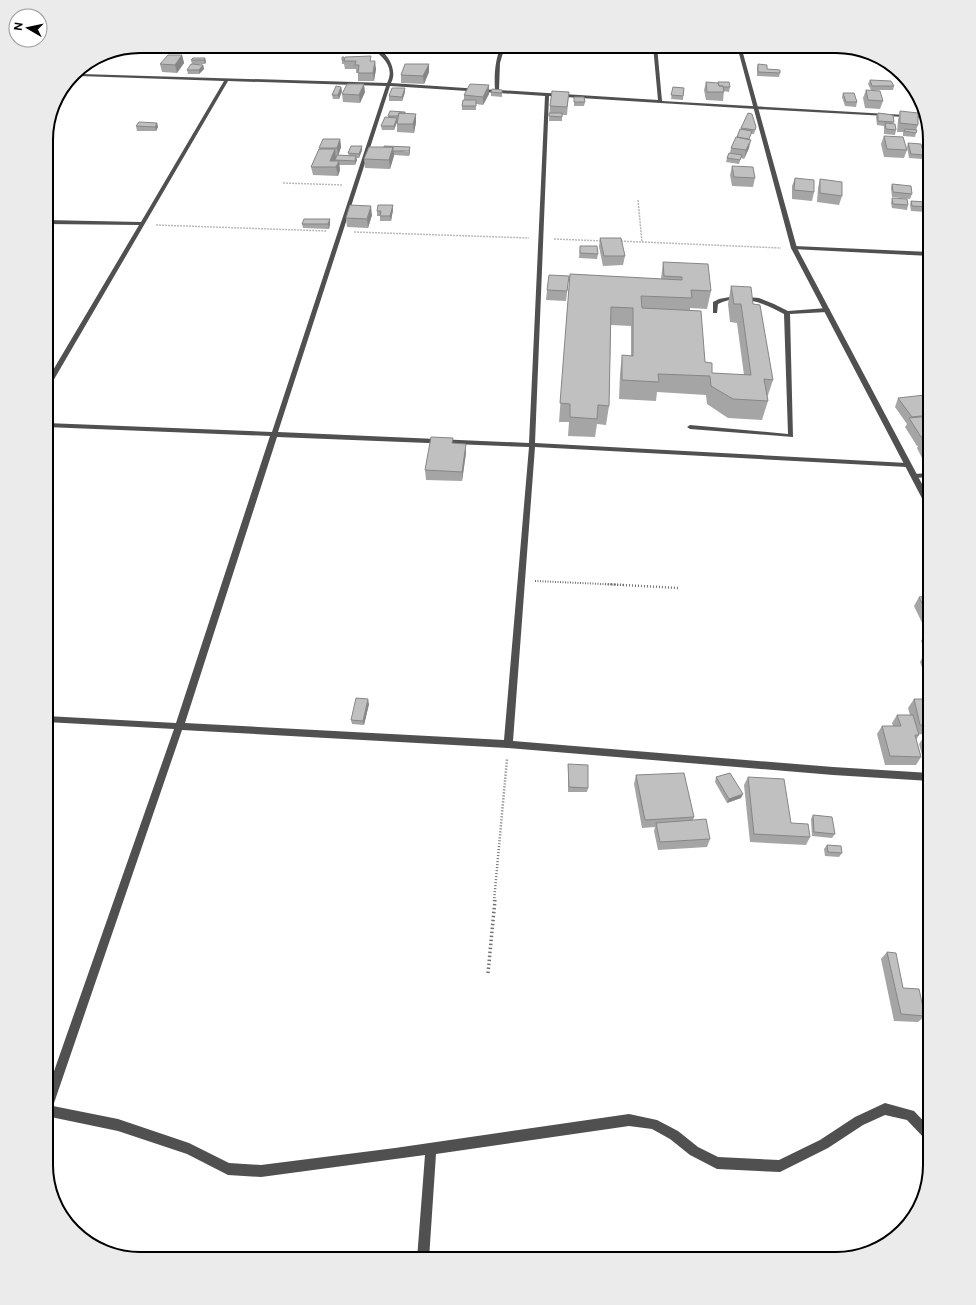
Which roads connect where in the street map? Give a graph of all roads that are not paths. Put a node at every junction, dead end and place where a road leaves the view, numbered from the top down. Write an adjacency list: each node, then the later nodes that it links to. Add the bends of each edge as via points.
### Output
1 (380, 53): 7 (street, via 388,59 393,74)
2 (499, 53): 8 (street)
3 (656, 53): 10 (street)
4 (741, 53): 11 (street)
5 (83, 75): 6 (street)
6 (227, 80): 7 (street); 14 (street)
7 (388, 85): 8 (street); 23 (street)
8 (497, 92): 9 (street)
9 (547, 95): 10 (street); 24 (street)
10 (660, 102): 11 (street)
11 (756, 108): 12 (street); 15 (street)
12 (920, 117)
13 (53, 222): 14 (street)
14 (143, 224): 20 (street)
15 (794, 248): 16 (street); 17 (street)
16 (923, 254)
17 (827, 310): 19 (street); 25 (street)
18 (715, 312): 19 (street, via 715,303 722,299 734,298 769,303)
19 (787, 313): 22 (street, via 791,436)
20 (53, 376)
21 (53, 424): 23 (street)
22 (690, 427)
23 (273, 434): 24 (street); 30 (street)
24 (532, 445): 25 (street); 31 (street)
25 (907, 465): 27 (street)
26 (923, 475): 27 (street)
27 (914, 476): 28 (street)
28 (923, 493)
29 (53, 720): 30 (street)
30 (179, 727): 31 (street); 33 (street)
31 (508, 744): 32 (street, via 825,771)
32 (923, 777)
33 (53, 1090)
34 (53, 1112): 36 (street, via 125,1127 189,1149 228,1169 261,1171)
35 (923, 1129): 36 (street, via 910,1116 885,1109 858,1121 824,1144 780,1166 717,1163 653,1124 629,1120)
36 (431, 1148): 37 (street)
37 (424, 1252)

